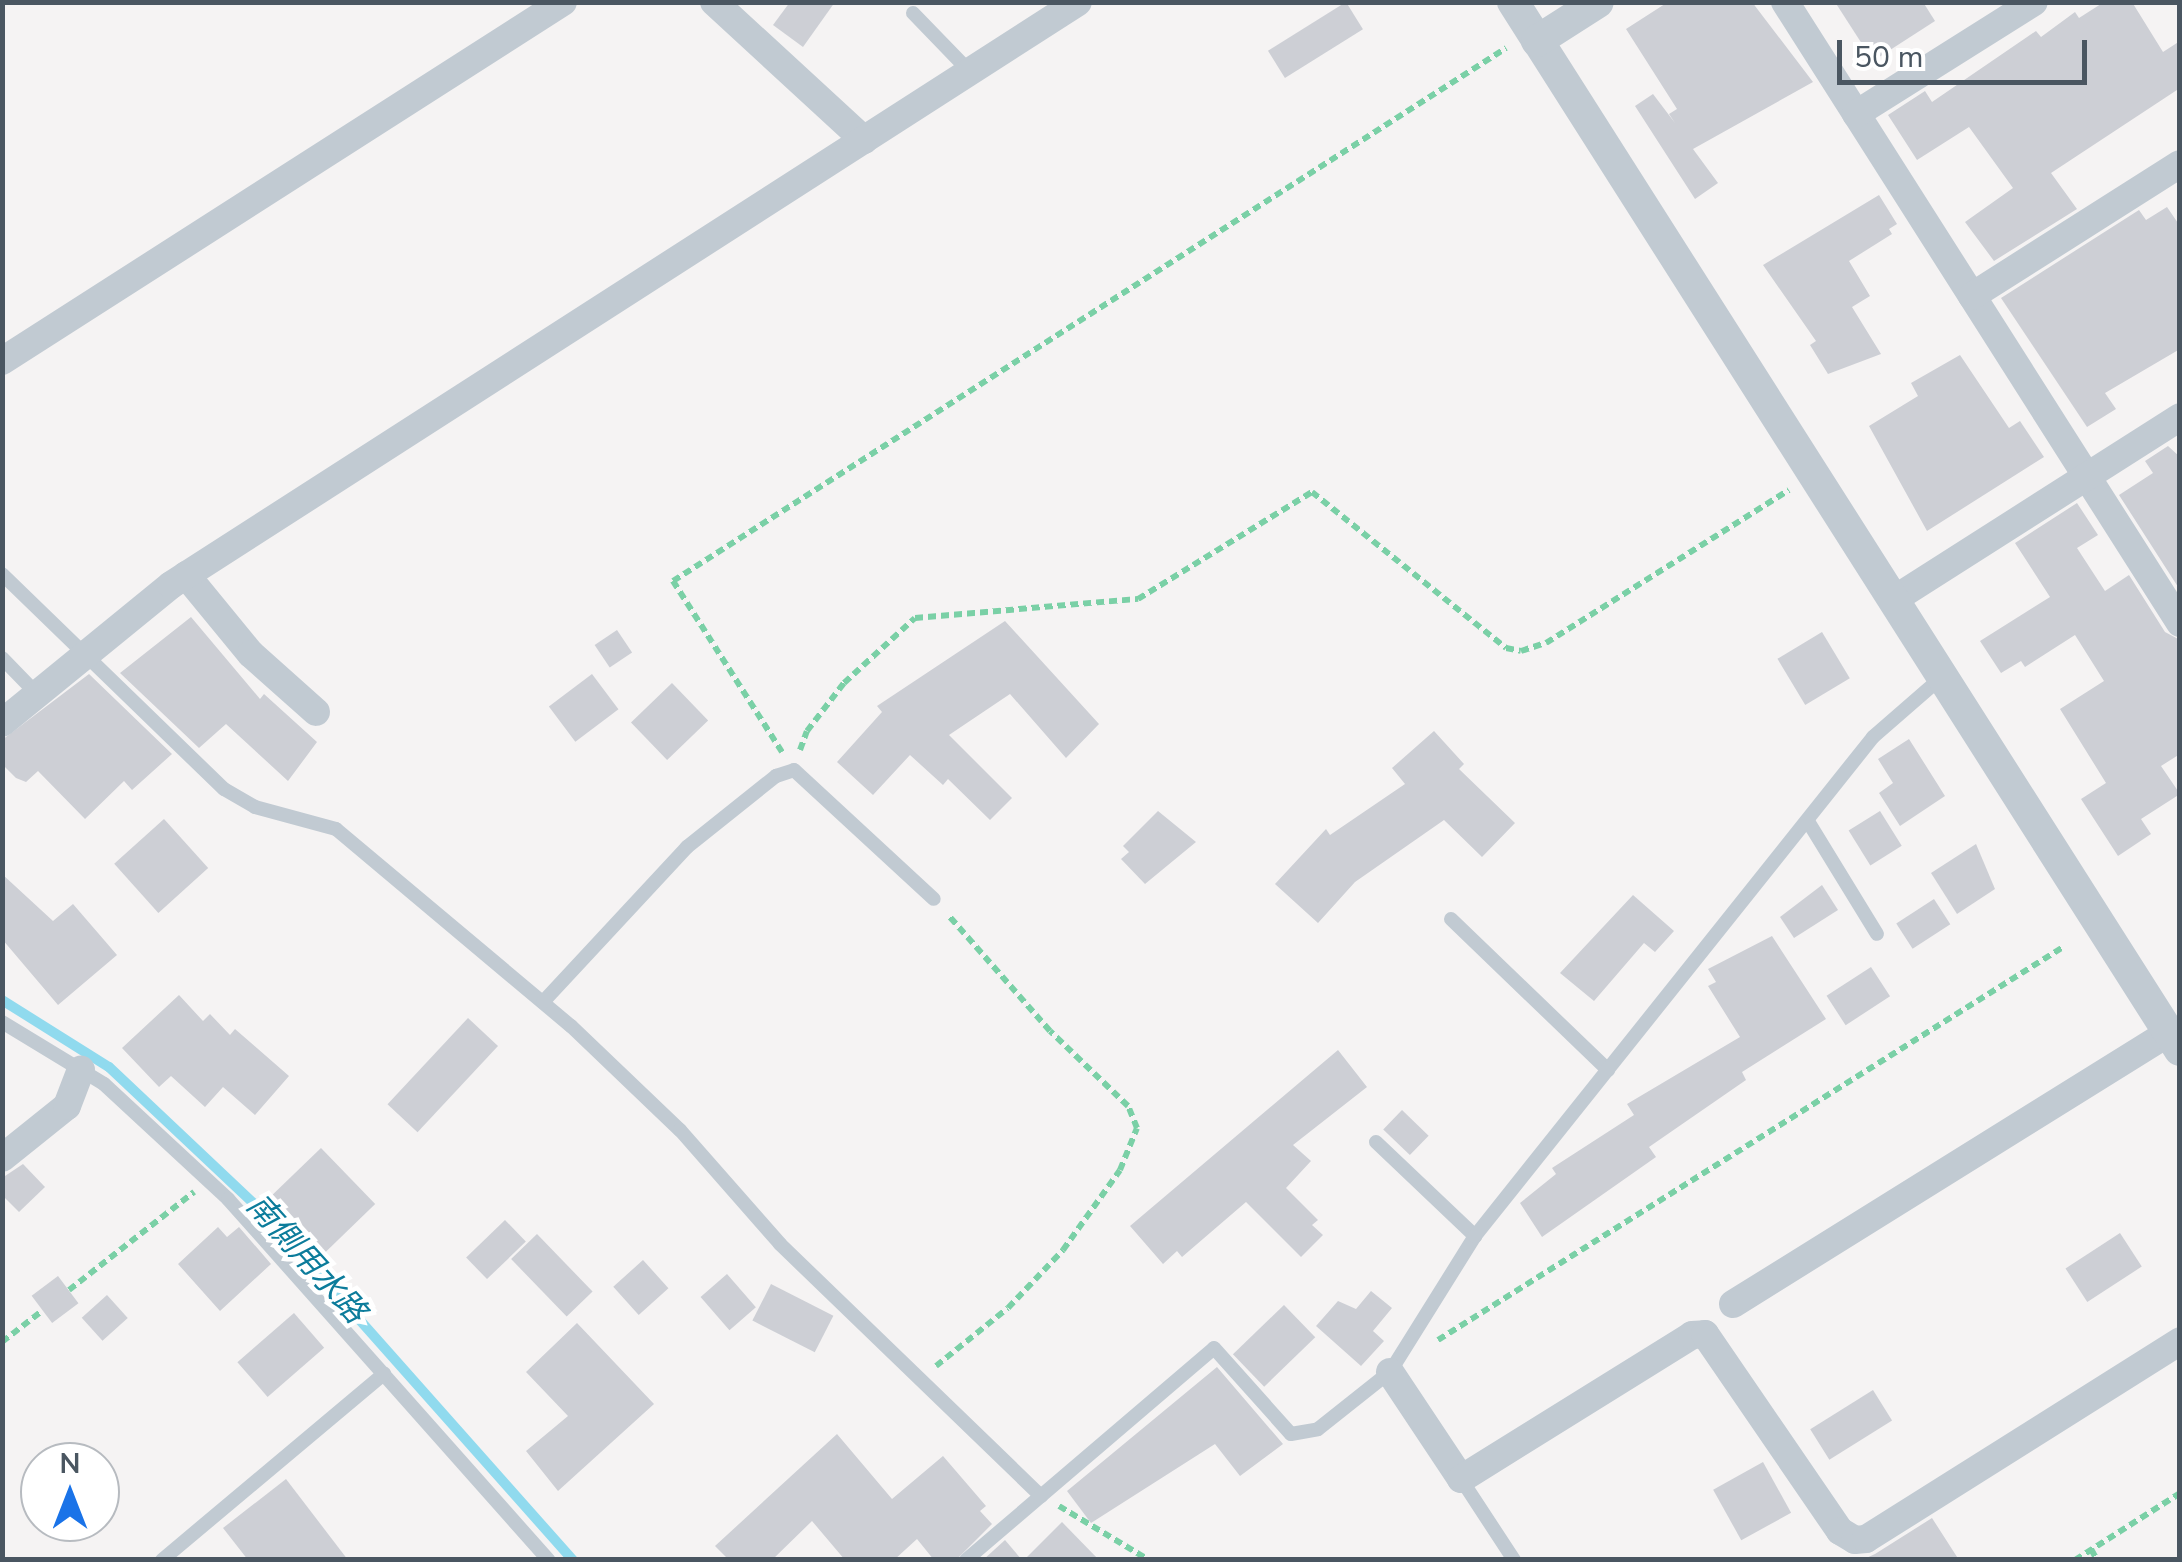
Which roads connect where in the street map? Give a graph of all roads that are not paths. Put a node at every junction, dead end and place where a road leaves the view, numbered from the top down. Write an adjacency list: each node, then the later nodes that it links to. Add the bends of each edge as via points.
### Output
1 (563, 2): 15 (street)
2 (714, 2): 12 (street)
3 (1078, 2): 10 (street)
4 (1513, 2): 9 (street)
5 (1598, 2): 9 (street)
6 (1785, 2): 11 (street)
7 (2034, 2): 11 (street)
8 (913, 13): 10 (lane)
9 (1534, 36): 20 (street)
10 (970, 72): 12 (street)
11 (1856, 114): 14 (street)
12 (864, 140): 19 (street)
13 (2180, 164): 14 (street)
14 (1972, 296): 17 (street)
15 (2, 361)
16 (2180, 417): 17 (street)
17 (2086, 476): 20 (street); 21 (street)
18 (2, 574): 22 (lane)
19 (186, 575): 22 (street); 26 (street, via 250,654)
20 (1893, 600): 24 (street)
21 (2180, 623)
22 (83, 652): 25 (street); 32 (lane, via 224,790 254,807 336,829)
23 (2, 658): 25 (lane)
24 (1942, 677): 28 (lane, via 1872,737); 34 (street)
25 (37, 694): 27 (street)
26 (316, 712)
27 (2, 723)
28 (1810, 823): 31 (lane); 36 (lane)
29 (934, 899): 32 (lane, via 794,770 776,776 688,846)
30 (1451, 919): 36 (lane)
31 (1877, 934)
32 (543, 1002): 45 (lane, via 680,1130 780,1244)
33 (2, 1022): 35 (lane)
34 (2174, 1041): 40 (street)
35 (81, 1070): 38 (street, via 67,1106); 43 (lane, via 208,1181)
36 (1608, 1070): 39 (lane)
37 (1376, 1142): 39 (lane)
38 (2, 1158)
39 (1474, 1236): 42 (lane)
40 (1733, 1304)
41 (2180, 1340): 44 (street, via 1866,1539 1840,1531 1705,1334 1692,1334)
42 (1394, 1362): 44 (street); 45 (lane, via 1318,1429 1291,1434 1214,1348)
43 (384, 1374): 46 (lane); 47 (lane)
44 (1460, 1479): 49 (lane)
45 (1041, 1496): 48 (lane)
46 (162, 1560)
47 (549, 1560)
48 (966, 1560)
49 (1514, 1560)

